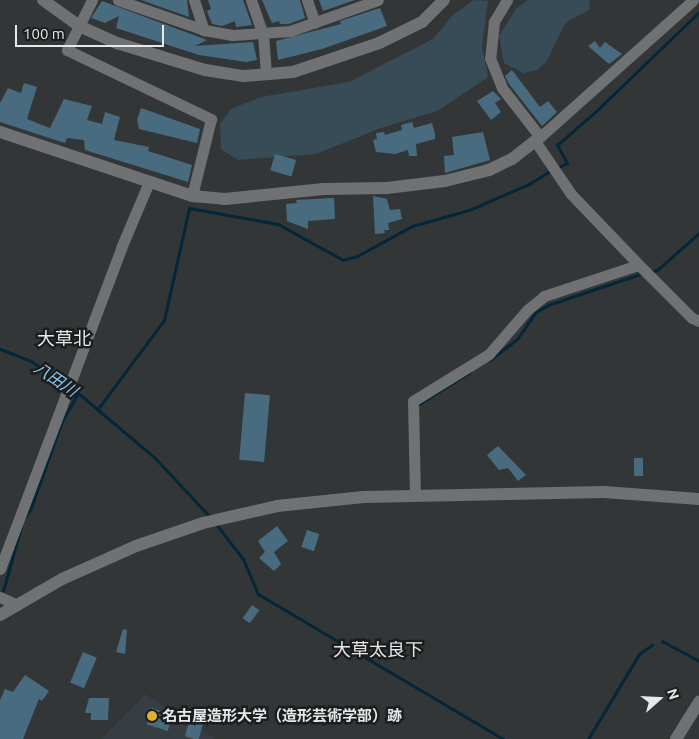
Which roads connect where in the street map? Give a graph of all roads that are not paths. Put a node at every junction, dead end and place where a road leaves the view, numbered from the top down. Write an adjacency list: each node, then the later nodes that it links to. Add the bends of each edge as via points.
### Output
1 (43, 0): 13 (street)
2 (92, 0): 13 (street)
3 (118, 0): 14 (street)
4 (194, 0): 14 (street)
5 (251, 0): 15 (street)
6 (307, 0): 12 (street)
7 (378, 0): 11 (street)
8 (444, 0): 16 (street, via 422,22 391,38 311,67)
9 (507, 0): 18 (street, via 494,22 490,58 502,88)
10 (693, 0): 18 (street)
11 (366, 3): 12 (street)
12 (315, 23): 15 (street, via 290,31)
13 (79, 26): 16 (street, via 117,43 205,70 244,76); 20 (street, via 67,50 211,119)
14 (204, 30): 15 (street, via 233,35)
15 (263, 34): 16 (street)
16 (266, 74)
17 (0, 132): 19 (street)
18 (537, 139): 20 (street, via 489,170 445,181 225,199); 21 (street, via 571,194)
19 (149, 182): 20 (street); 25 (street)
20 (192, 196)
21 (638, 265): 22 (street); 23 (street, via 544,296 527,310 489,354 412,401)
22 (699, 321)
23 (415, 496): 24 (street, via 604,492); 27 (street, via 306,503 203,524 136,546)
24 (699, 499)
25 (0, 569)
26 (0, 597): 27 (street)
27 (16, 604): 28 (street)
28 (0, 615)
29 (699, 702): 30 (street)
30 (676, 739)

